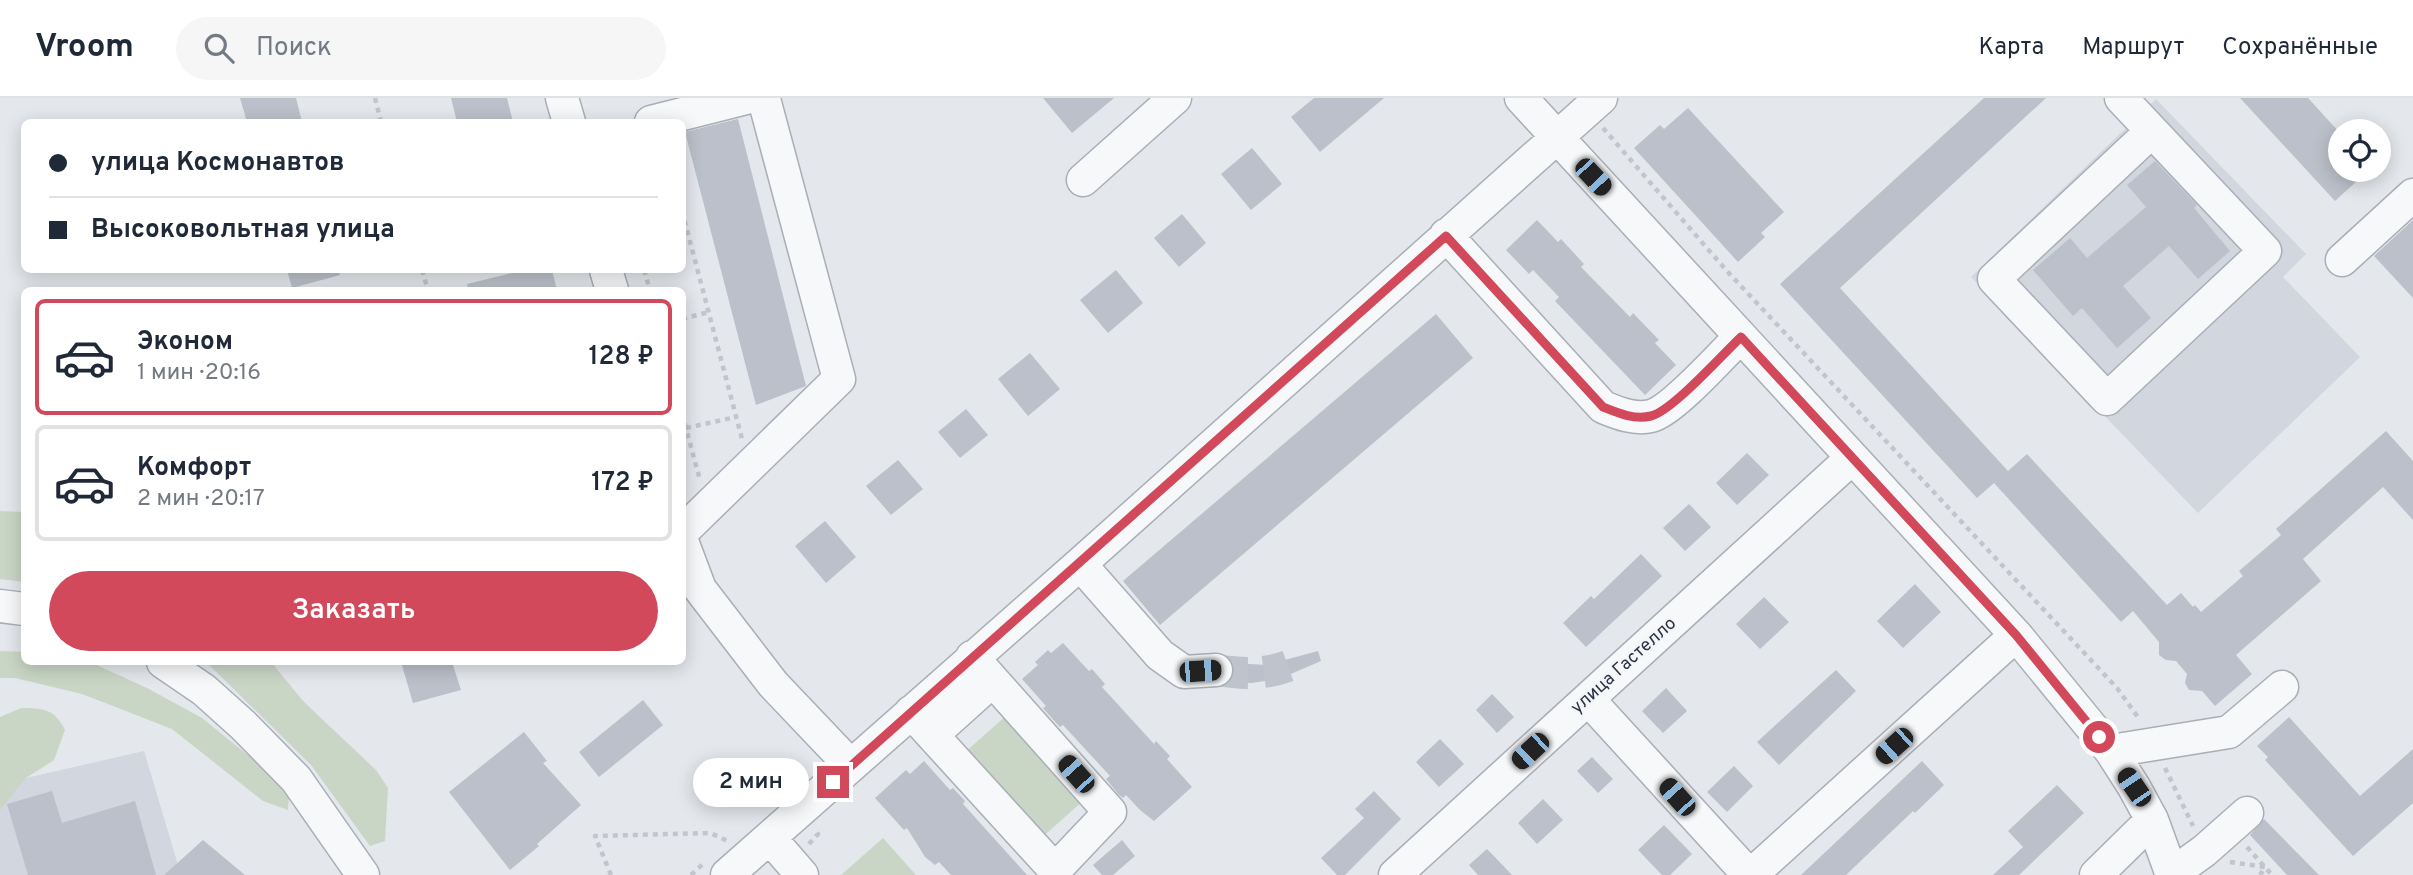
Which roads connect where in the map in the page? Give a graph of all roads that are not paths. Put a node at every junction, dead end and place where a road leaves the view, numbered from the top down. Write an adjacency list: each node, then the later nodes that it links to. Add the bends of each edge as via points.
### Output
1 (562, 98): 8 (street)
2 (746, 98): 9 (street)
3 (761, 98): 18 (street, via 839,379)
4 (1175, 98): 12 (street)
5 (1521, 98): 11 (street)
6 (2122, 98): 10 (street)
7 (1594, 104): 11 (street)
8 (568, 119)
9 (664, 119)
10 (2152, 131): 10 (street, via 2264,251 2106,400 1994,279)
11 (1556, 137): 14 (street); 16 (street)
12 (1083, 180)
13 (2413, 195): 15 (street)
14 (1446, 236): 16 (street, via 1603,407 1625,416 1651,416 1674,402); 20 (street)
15 (2342, 260)
16 (1741, 337): 17 (street)
17 (1852, 457): 23 (street); 28 (street, улица Гастелло)
18 (686, 528)
19 (686, 552): 31 (street, via 700,589 772,684)
20 (1080, 564): 25 (street); 26 (street, via 1160,654 1184,672)
21 (0, 606): 22 (street)
22 (21, 609)
23 (2016, 635): 30 (street); 39 (street)
24 (167, 665): 35 (street, via 204,690 296,779)
25 (982, 669): 29 (street); 29 (street, via 1110,812 1055,870)
26 (1216, 670)
27 (2282, 687): 30 (street, via 2229,732)
28 (1588, 699): 38 (street, улица Гастелло); 39 (street)
29 (922, 723): 31 (street)
30 (2111, 751): 32 (street)
31 (851, 766): 34 (street)
32 (2152, 820): 40 (street); 41 (street)
33 (2238, 820): 41 (street)
34 (769, 838): 36 (street); 37 (street)
35 (363, 875)
36 (727, 875)
37 (802, 875)
38 (1395, 875)
39 (1750, 875)
40 (2096, 875)
41 (2172, 875)

